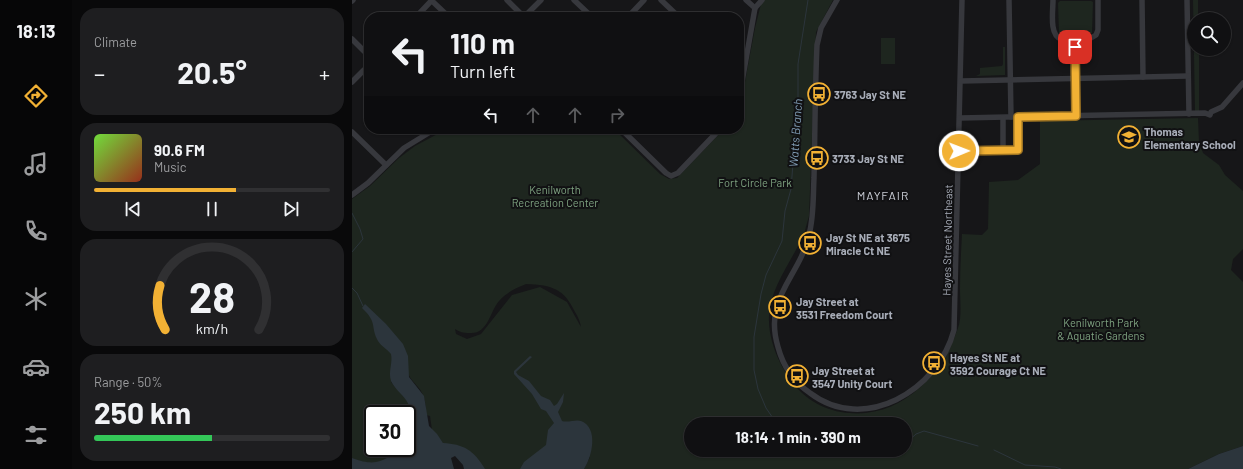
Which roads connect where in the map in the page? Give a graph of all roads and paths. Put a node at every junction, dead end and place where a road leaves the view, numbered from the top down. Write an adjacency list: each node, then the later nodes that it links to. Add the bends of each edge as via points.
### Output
1 (432, 0): 17 (street); 18 (street)
2 (506, 0): 19 (street)
3 (540, 0): 20 (street)
4 (574, 0): 21 (street)
5 (644, 0): 22 (street)
6 (662, 0): 23 (street)
7 (746, 0): 16 (street)
8 (837, 0): 47 (street, Hayes Street Northeast, via 821,28 817,45 813,212 810,234 804,252 779,297 774,329 778,348 794,378 825,403 860,410 896,400 913,390 930,374 941,357 951,337 955,321)
9 (962, 0): 33 (street, Hayes Street Northeast)
10 (1008, 0): 32 (street)
11 (1053, 0): 24 (street, via 1054,34 1061,39)
12 (1098, 0): 24 (street, via 1097,33 1091,38)
13 (1142, 0): 30 (street)
14 (1187, 0): 29 (street)
15 (762, 1): 16 (street)
16 (754, 8): 27 (street)
17 (421, 12)
18 (444, 12)
19 (519, 12)
20 (529, 12)
21 (587, 12)
22 (633, 12)
23 (674, 12)
24 (1075, 38): 31 (street)
25 (352, 39): 26 (street)
26 (364, 51)
27 (744, 59)
28 (364, 70): 34 (street)
29 (1188, 76): 30 (street); 36 (street)
30 (1143, 77): 31 (street)
31 (1075, 79): 32 (street); 37 (street)
32 (1010, 80): 33 (street); 38 (street)
33 (961, 81): 40 (street, Hayes Street Northeast)
34 (352, 82)
35 (1243, 83): 36 (street, via 1222,107)
36 (1189, 114): 37 (street)
37 (1076, 116): 39 (street)
38 (1011, 117): 39 (street); 41 (street)
39 (1018, 117): 46 (street, via 1018,150)
40 (960, 118): 41 (street); 47 (street, Hayes Street Northeast)
41 (1003, 118): 46 (street)
42 (352, 132): 48 (street)
43 (426, 134): 48 (street, via 409,144)
44 (626, 134): 45 (street, via 673,176)
45 (714, 135)
46 (1003, 150): 47 (street)
47 (959, 151)
48 (386, 165): 49 (street)
49 (352, 195)

